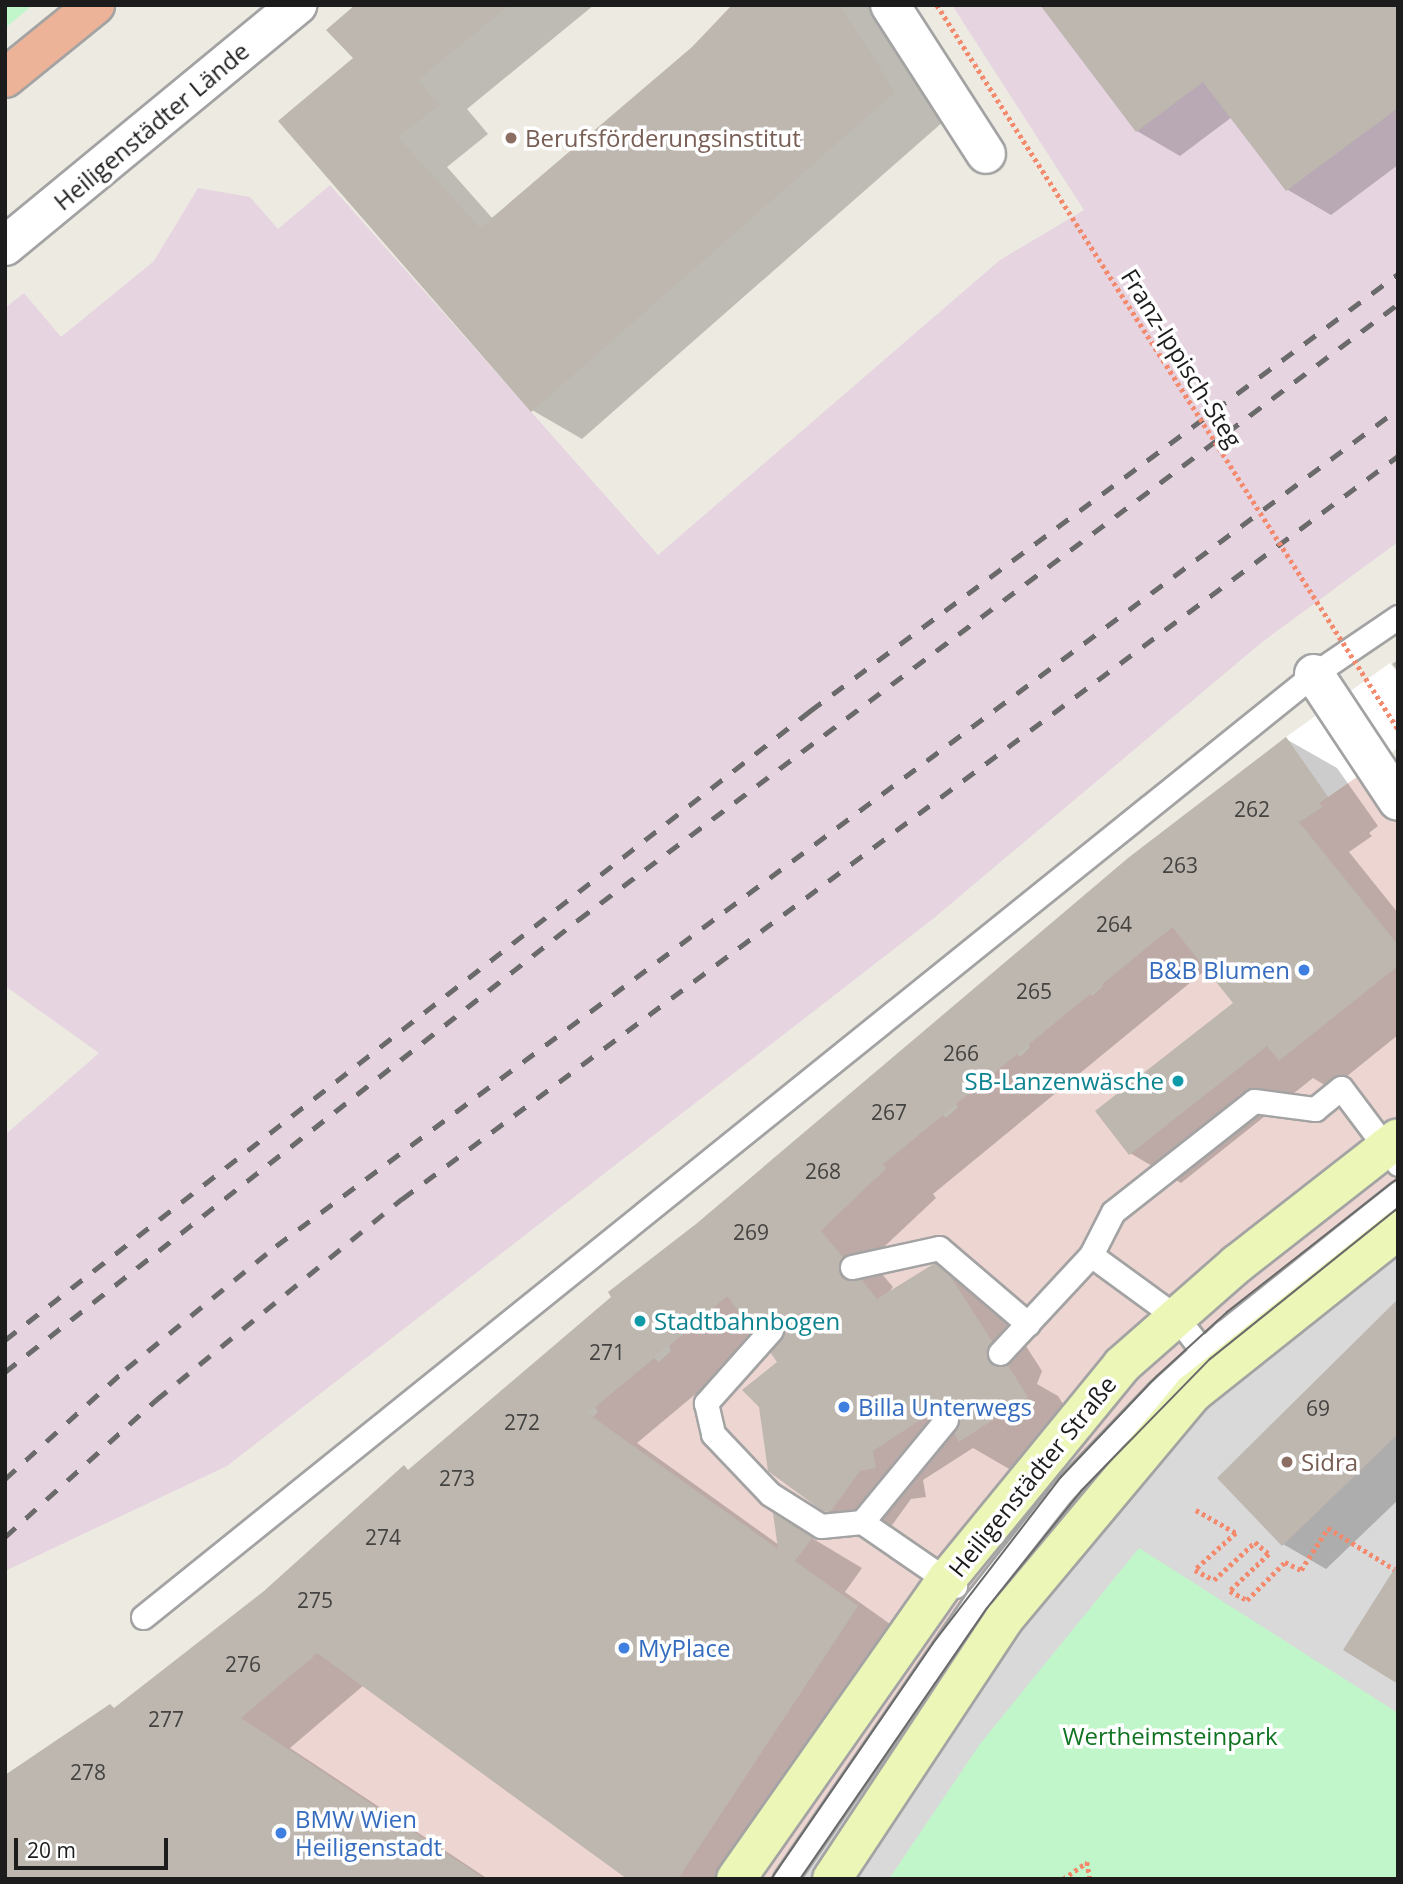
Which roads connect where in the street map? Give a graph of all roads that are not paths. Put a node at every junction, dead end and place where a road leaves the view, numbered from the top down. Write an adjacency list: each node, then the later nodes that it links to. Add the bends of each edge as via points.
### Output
1 (95, 5): 4 (highway)
2 (297, 5): 6 (street, Heiligenstädter Lände)
3 (890, 5): 5 (street)
4 (5, 78)
5 (986, 154)
6 (5, 246)
7 (1398, 617): 8 (lane)
8 (1314, 674): 9 (street); 23 (lane)
9 (1398, 801)
10 (1394, 1150): 13 (lane, via 1341,1088 1315,1109 1254,1101 1114,1212); 15 (main road, Heiligenstädter Straße)
11 (1398, 1193): 19 (lane)
12 (1398, 1230): 19 (main road, Heiligenstädter Straße)
13 (1091, 1255): 15 (lane); 16 (lane)
14 (852, 1267): 16 (lane, via 939,1248)
15 (1176, 1317): 19 (lane); 22 (main road, Heiligenstädter Straße, via 1122,1365)
16 (1028, 1324): 18 (lane)
17 (771, 1330): 21 (lane, via 706,1403 713,1434 770,1494 821,1525)
18 (1000, 1353)
19 (1212, 1361): 22 (main road, Heiligenstädter Straße, via 1193,1394)
20 (946, 1420): 21 (lane)
21 (862, 1522): 22 (lane)
22 (976, 1600): 24 (main road, Heiligenstädter Straße); 25 (lane); 26 (main road, Heiligenstädter Straße)
23 (143, 1617)
24 (736, 1879)
25 (785, 1879)
26 (832, 1879)

